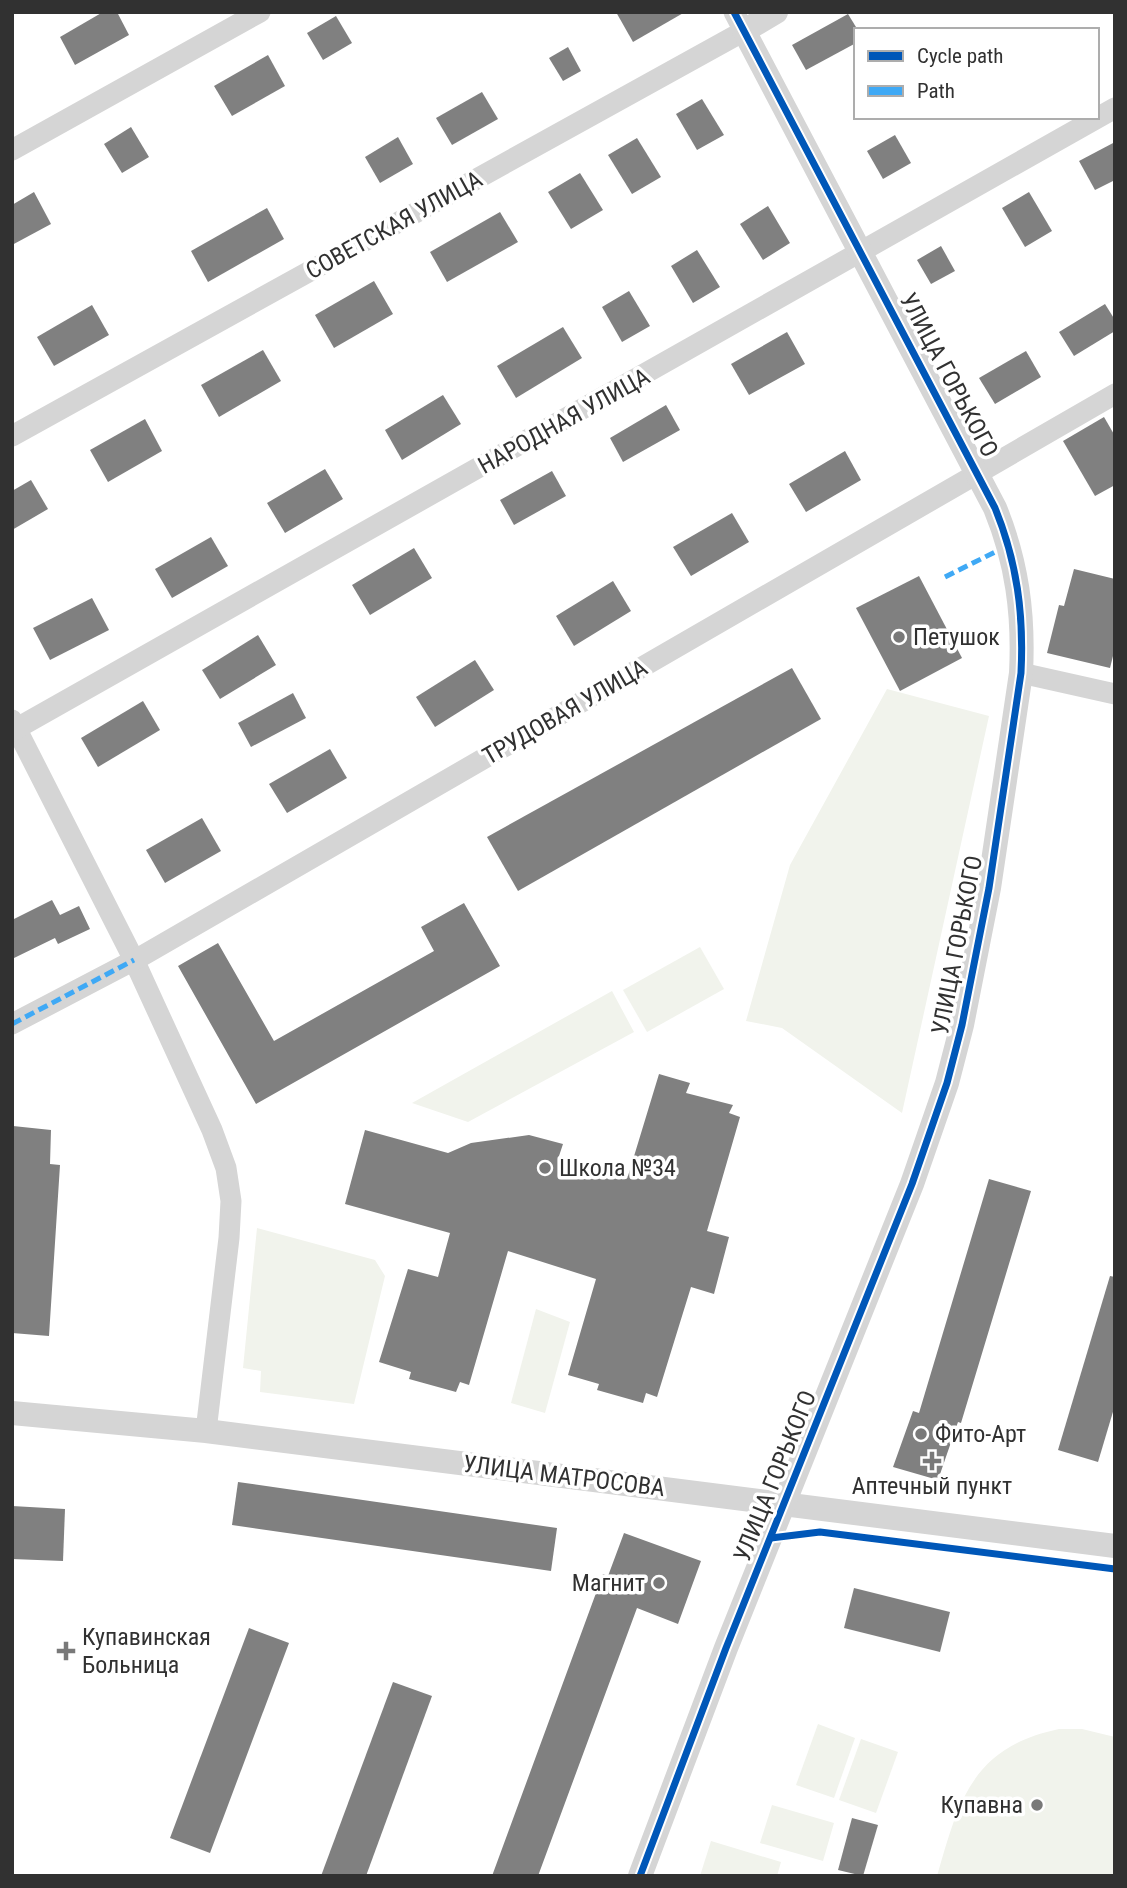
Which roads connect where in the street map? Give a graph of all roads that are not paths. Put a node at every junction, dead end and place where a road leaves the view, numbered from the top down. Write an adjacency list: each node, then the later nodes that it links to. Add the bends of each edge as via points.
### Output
1 (260, 12): 7 (street)
2 (776, 12): 3 (street, СОВЕТСКАЯ УЛИЦА)
3 (739, 22): 8 (street, УЛИЦА ГОРЬКОГО); 10 (street, СОВЕТСКАЯ УЛИЦА)
4 (1115, 108): 5 (street, НАРОДНАЯ УЛИЦА)
5 (1099, 117)
6 (1096, 119): 8 (street, НАРОДНАЯ УЛИЦА)
7 (12, 150)
8 (863, 253): 11 (street, УЛИЦА ГОРЬКОГО); 14 (street, НАРОДНАЯ УЛИЦА)
9 (1115, 394): 11 (street, ТРУДОВАЯ УЛИЦА)
10 (12, 436)
11 (978, 472): 12 (street, УЛИЦА ГОРЬКОГО, via 1008,538 1016,569 1023,636); 15 (street, ТРУДОВАЯ УЛИЦА)
12 (1021, 673): 13 (street); 19 (street, УЛИЦА ГОРЬКОГО, via 989,888 947,1083 912,1184)
13 (1115, 694)
14 (14, 727): 15 (street)
15 (134, 960): 16 (street, ТРУДОВАЯ УЛИЦА); 18 (street, via 226,1168 231,1201 229,1238)
16 (12, 1024)
17 (12, 1413): 18 (street, УЛИЦА МАТРОСОВА)
18 (206, 1431): 19 (street, УЛИЦА МАТРОСОВА)
19 (785, 1504): 20 (street, УЛИЦА МАТРОСОВА); 21 (street, УЛИЦА ГОРЬКОГО)
20 (1115, 1546)
21 (640, 1876)

